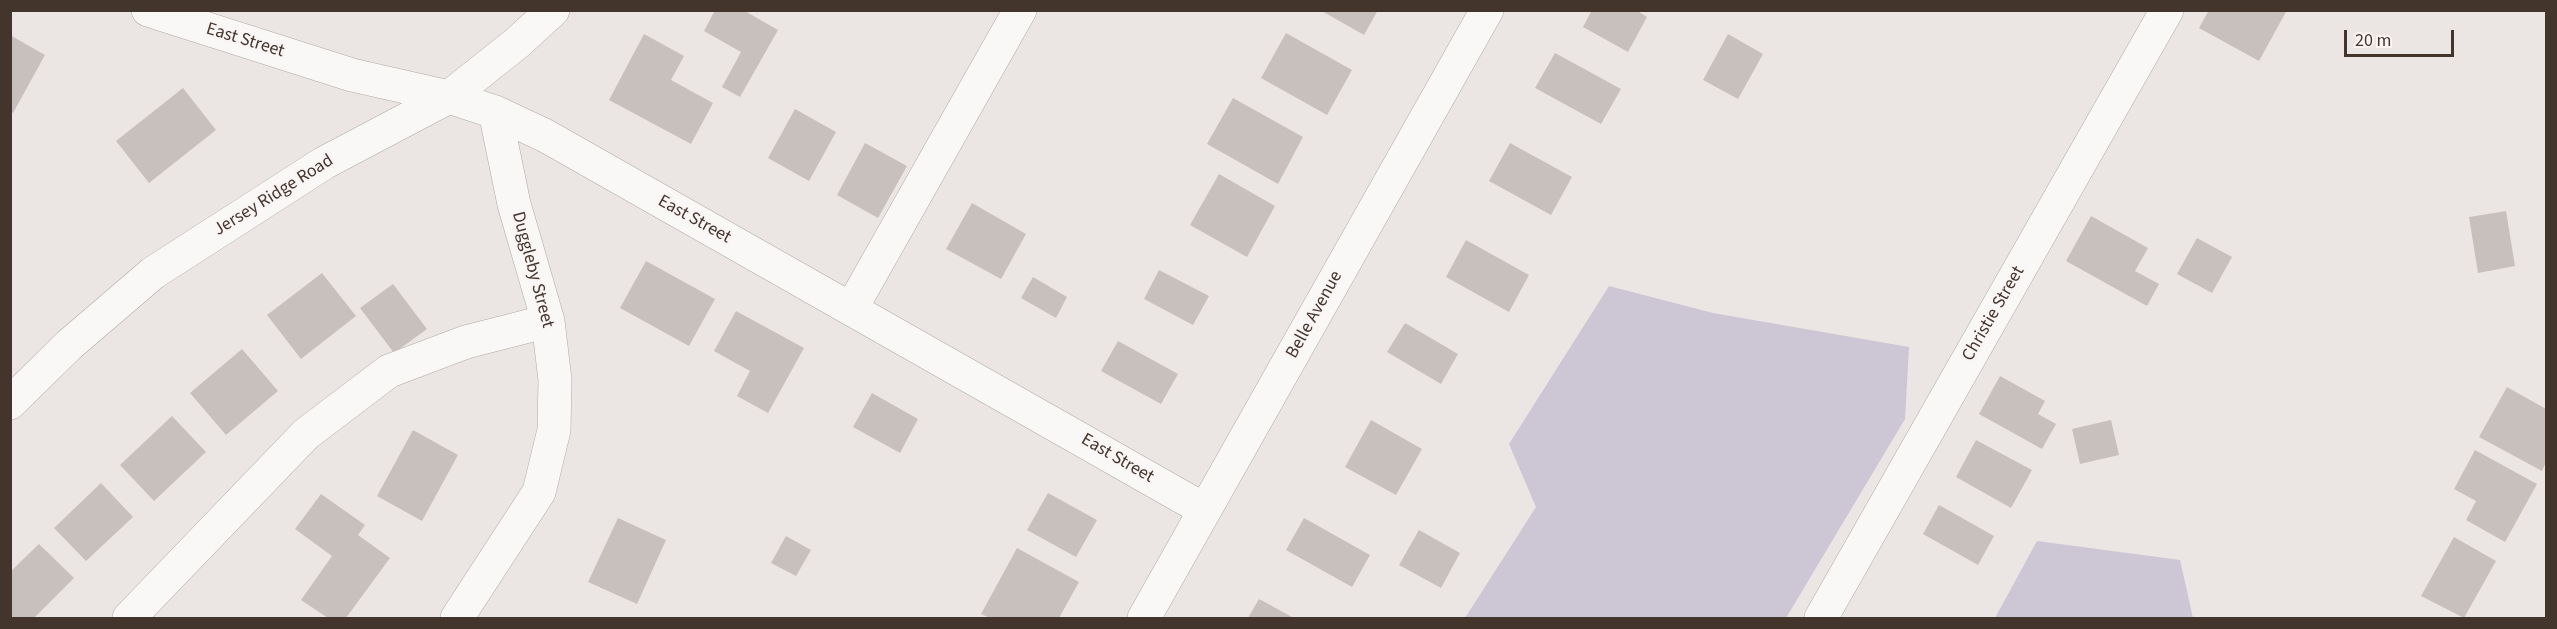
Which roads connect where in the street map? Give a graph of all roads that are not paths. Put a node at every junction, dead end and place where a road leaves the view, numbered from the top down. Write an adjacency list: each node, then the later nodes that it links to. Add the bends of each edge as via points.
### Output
1 (148, 10): 6 (street, East Street)
2 (553, 10): 7 (street, Jersey Ridge Road)
3 (1020, 10): 9 (street)
4 (1487, 10): 12 (street, Belle Avenue)
5 (2166, 10): 16 (street, Christie Street)
6 (183, 16): 7 (street, East Street, via 352,75)
7 (450, 97): 8 (street, East Street); 11 (street, Jersey Ridge Road, via 324,163 153,273 69,345)
8 (495, 112): 9 (street, East Street, via 546,136); 10 (street, Duggleby Street, via 514,204)
9 (851, 309): 12 (street, East Street)
10 (548, 321): 13 (street, via 466,342 389,371 306,434); 14 (street, Duggleby Street, via 555,380 554,430 539,492)
11 (10, 403)
12 (1205, 510): 15 (street, Belle Avenue)
13 (129, 618)
14 (456, 618)
15 (1144, 618)
16 (1821, 618)

